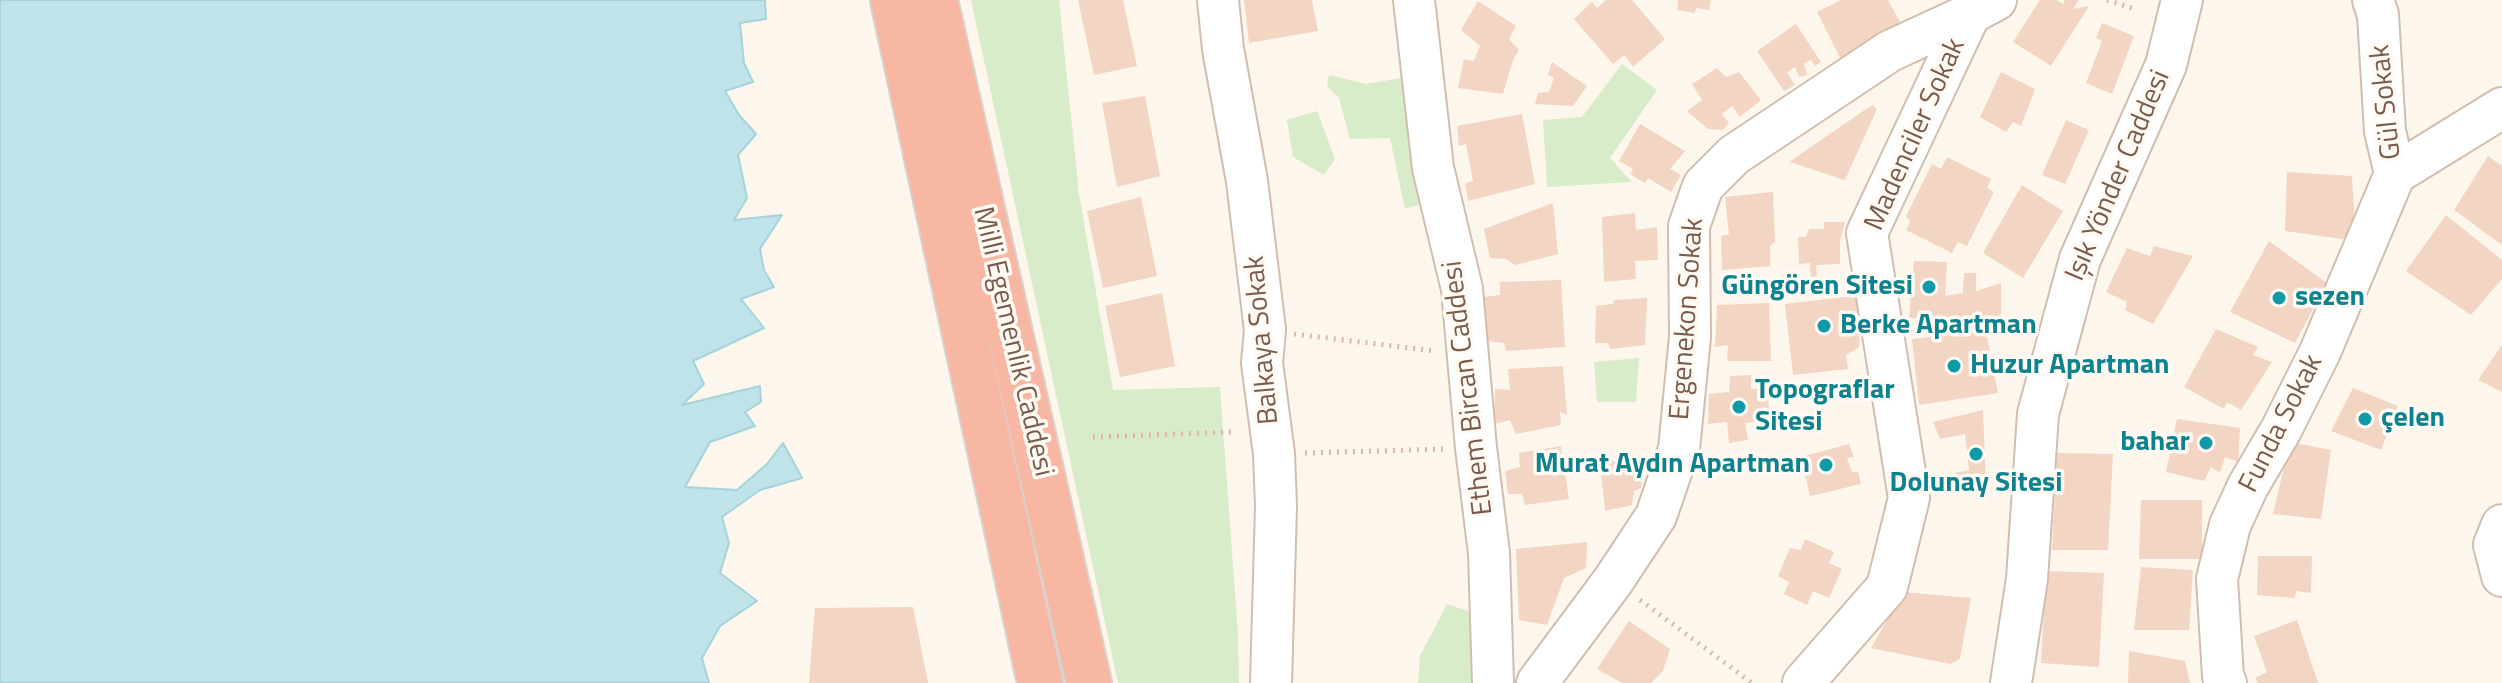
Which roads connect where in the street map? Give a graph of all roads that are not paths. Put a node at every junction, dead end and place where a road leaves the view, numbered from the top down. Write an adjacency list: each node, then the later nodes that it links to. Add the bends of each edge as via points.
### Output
1 (893, 0): 12 (highway, Milli Egemenlik Caddesi)
2 (935, 0): 13 (highway, Milli Egemenlik Caddesi)
3 (1218, 0): 14 (street, Balkaya Sokak, via 1265,330 1262,363 1276,506)
4 (1414, 0): 15 (street, Ethem Bircan Caddesi, via 1433,168 1462,289 1489,553)
5 (2182, 0): 18 (street, Işık Yönder Caddesi, via 2166,65 2080,259 2038,414 2027,579)
6 (2373, 0): 9 (street, Gül Sokak, via 2385,131)
7 (1983, 7): 16 (street, Ergenekon Sokak, via 1890,51 1734,155 1703,186 1689,226 1690,337 1679,449 1656,516); 17 (street, Madenciler Sokak, via 1867,233 1909,498 1887,587)
8 (2502, 108): 9 (street, Gül Sokak)
9 (2395, 174): 19 (street, Funda Sokak, via 2320,352 2230,525 2217,579)
10 (2502, 525): 11 (street, via 2494,545)
11 (2502, 576)
12 (1040, 683)
13 (1089, 683)
14 (1271, 683)
15 (1493, 683)
16 (1537, 683)
17 (1803, 683)
18 (2011, 683)
19 (2226, 683)

